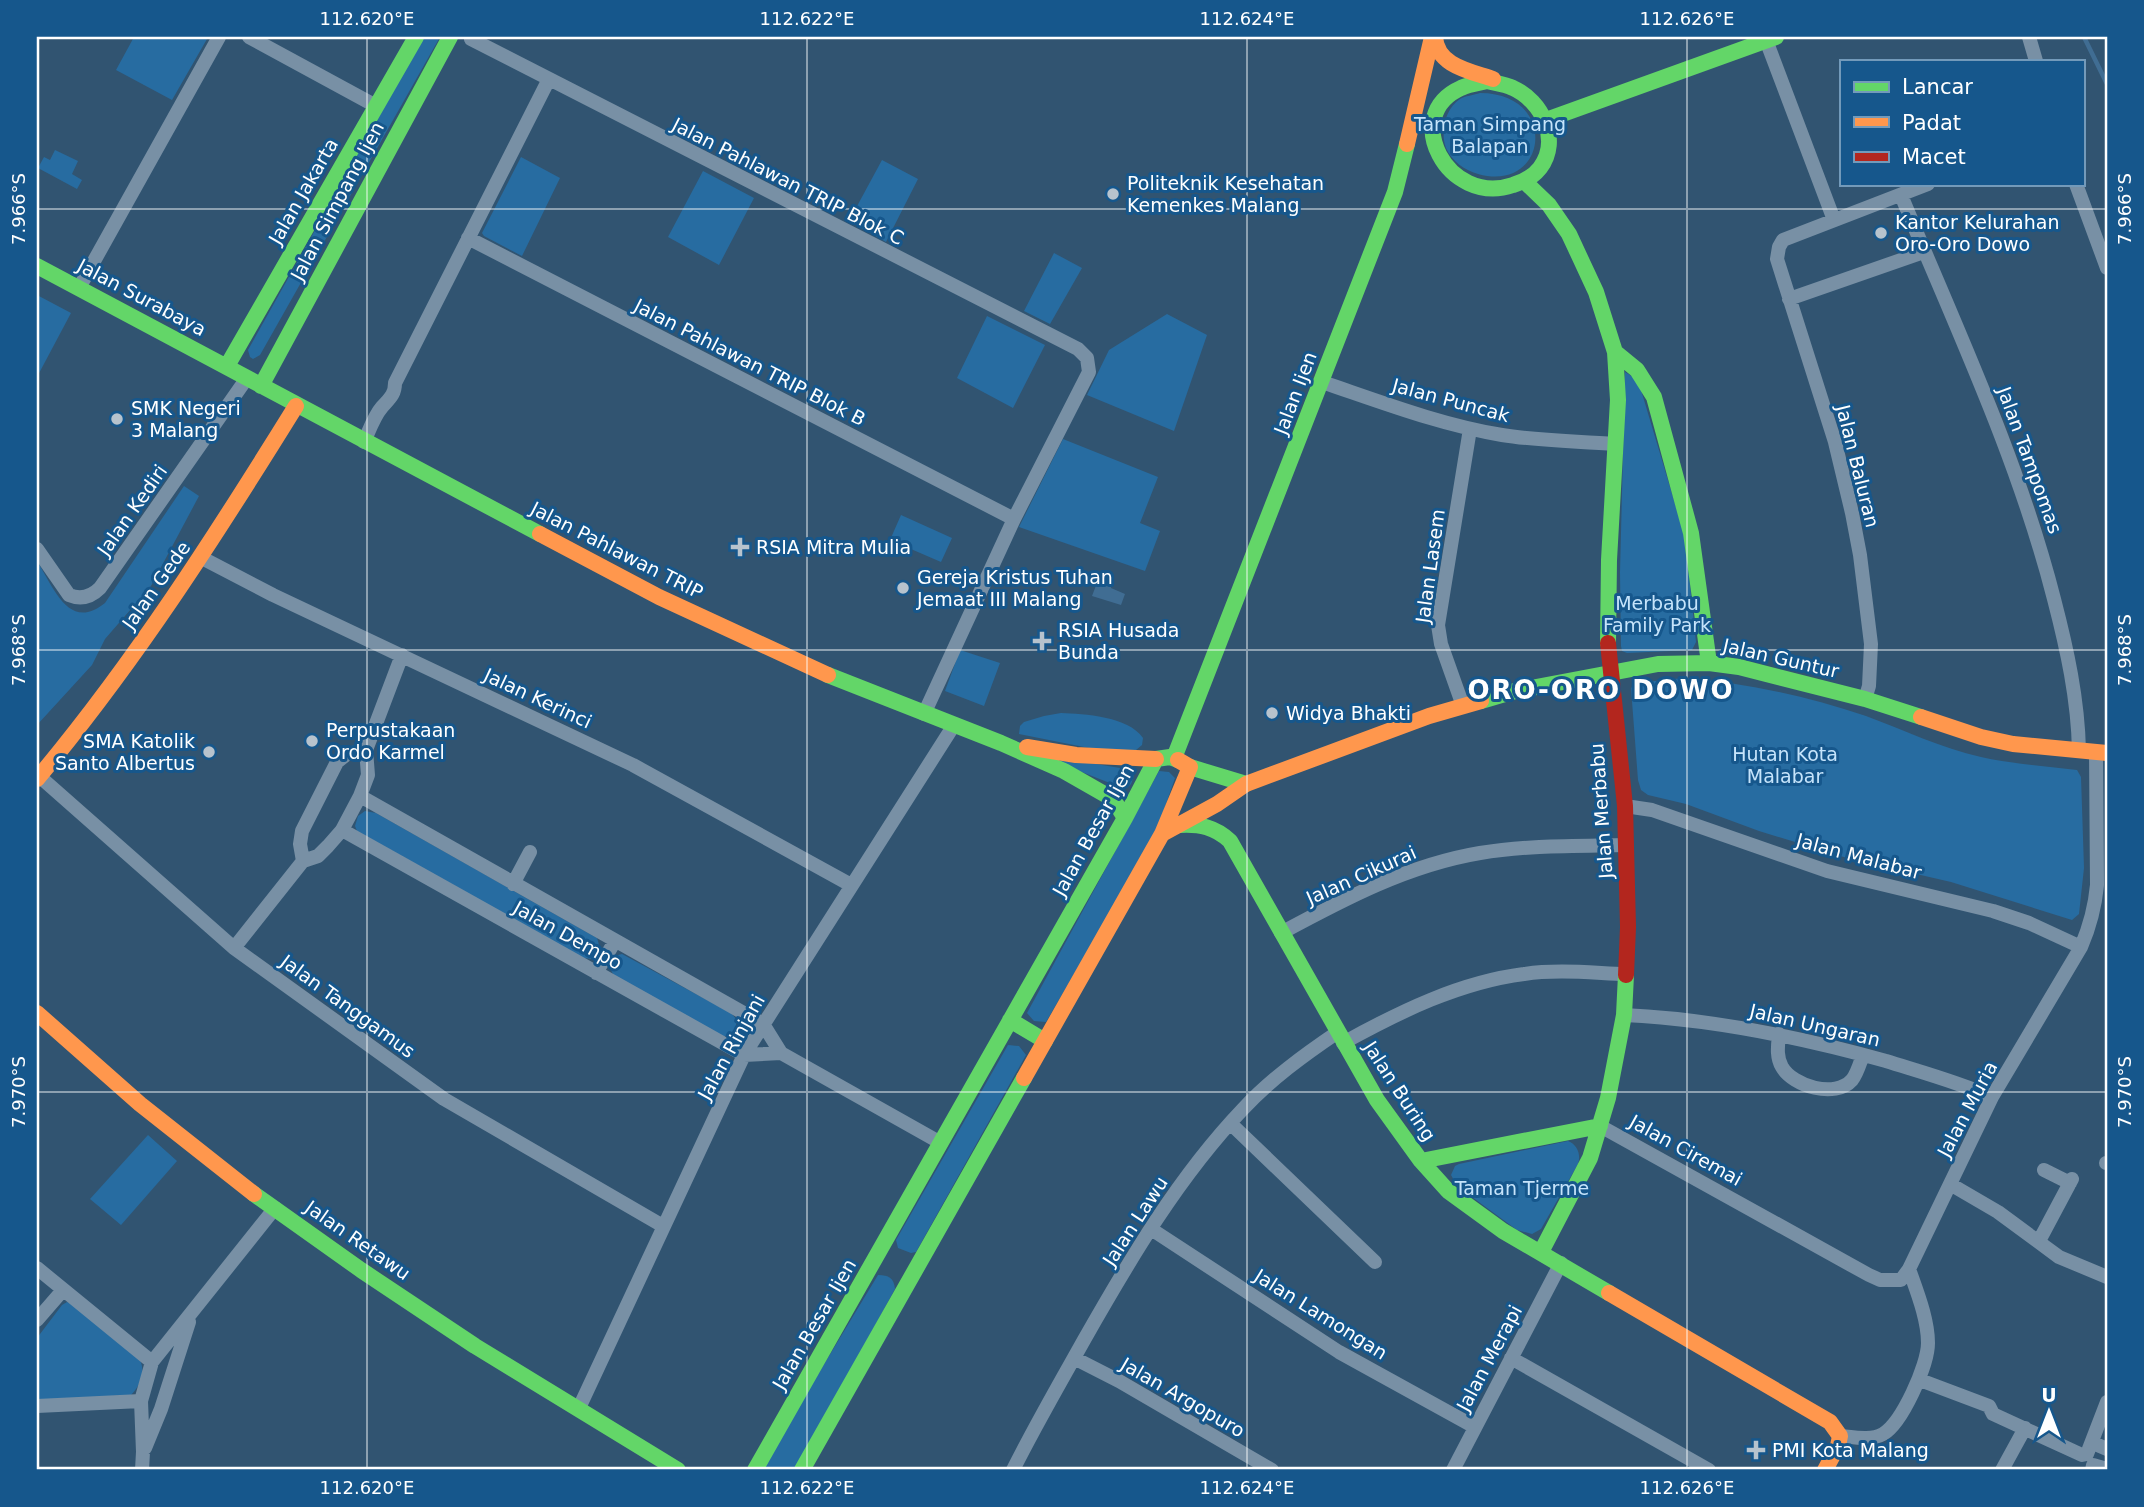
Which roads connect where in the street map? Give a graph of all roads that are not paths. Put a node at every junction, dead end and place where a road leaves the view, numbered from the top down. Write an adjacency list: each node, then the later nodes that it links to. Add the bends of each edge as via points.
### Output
1 (219, 37): 26 (street)
2 (248, 37): 13 (street)
3 (416, 37): 13 (main road, Jalan Jakarta)
4 (450, 37): 30 (main road, Jalan Simpang Ijen)
5 (1434, 37): 10 (main road, Jalan Ijen); 12 (main road, via 1441,57)
6 (2029, 37): 9 (street)
7 (1771, 39): 15 (main road); 21 (street)
8 (471, 40): 11 (street, Jalan Pahlawan TRIP Blok C)
9 (2036, 60)
10 (1425, 64): 14 (main road); 19 (main road, Jalan Ijen)
11 (548, 80): 22 (street); 36 (street, Jalan Pahlawan TRIP Blok C, via 1078,349 1087,358 1089,372)
12 (1503, 83): 14 (main road, via 1475,82 1458,88 1445,98); 15 (main road, via 1532,99)
13 (376, 106): 29 (main road, Jalan Jakarta)
14 (1433, 120): 16 (main road, via 1436,154 1454,176 1491,189); 19 (main road)
15 (1546, 120): 16 (main road, via 1546,155)
16 (1524, 181): 28 (main road, Jalan Merbabu, via 1549,205 1569,234 1596,292)
17 (1923, 186): 20 (street)
18 (2077, 186): 25 (street)
19 (1395, 192): 31 (main road, Jalan Ijen)
20 (1901, 195): 21 (street); 23 (street, Jalan Tampomas)
21 (1833, 219): 27 (street, Jalan Baluran, via 1783,240 1779,247 1777,259)
22 (468, 238): 34 (street, via 395,383 389,384); 36 (street, Jalan Pahlawan TRIP Blok B)
23 (1924, 251): 27 (street); 48 (street, Jalan Tampomas, via 2006,445 2034,524 2070,662)
24 (37, 266): 26 (main road, Jalan Surabaya)
25 (2107, 268)
26 (79, 288): 29 (main road, Jalan Surabaya)
27 (1789, 299): 42 (street, Jalan Baluran, via 1835,442 1860,555 1871,644)
28 (1615, 352): 35 (main road, Jalan Merbabu); 40 (main road, via 1645,380 1657,407 1691,533)
29 (227, 366): 30 (main road, Jalan Pahlawan TRIP)
30 (254, 382): 32 (main road, Jalan Pahlawan TRIP); 37 (street, Jalan Kediri, via 94,594 69,595)
31 (1322, 382): 33 (street, Jalan Puncak); 50 (main road, Jalan Ijen)
32 (296, 406): 34 (main road, Jalan Pahlawan TRIP); 38 (main road, Jalan Gede)
33 (1470, 429): 35 (street, Jalan Puncak); 43 (street, Jalan Lasem, via 1438,625)
34 (364, 442): 44 (main road, Jalan Pahlawan TRIP, via 659,597)
35 (1615, 444): 41 (main road, Jalan Merbabu, via 1608,572)
36 (1014, 519): 44 (street)
37 (37, 549)
38 (202, 558): 39 (street, Jalan Kerinci); 53 (main road, Jalan Gede)
39 (402, 655): 47 (street); 65 (street, Jalan Kerinci, via 633,765)
40 (1709, 663): 41 (main road, Jalan Guntur, via 1658,664); 42 (main road, Jalan Guntur, via 1764,672)
41 (1609, 672): 43 (main road, Jalan Guntur); 56 (main road, Jalan Merbabu)
42 (1865, 699): 48 (main road, Jalan Guntur, via 1981,737)
43 (1463, 706): 54 (main road, Jalan Guntur)
44 (924, 714): 45 (main road, Jalan Pahlawan TRIP)
45 (954, 725): 46 (main road, Jalan Pahlawan TRIP); 65 (street, Jalan Rinjani)
46 (1001, 743): 51 (main road, Jalan Pahlawan TRIP, via 1076,755); 57 (main road, Jalan Pahlawan TRIP, via 1095,788 1113,799)
47 (366, 750): 55 (street, via 369,775); 63 (street, via 347,754 337,762 302,831)
48 (2079, 751): 49 (main road, Jalan Guntur)
49 (2102, 752): 66 (street, Jalan Muria)
50 (1174, 758): 51 (main road, Jalan Besar Ijen); 52 (main road)
51 (1156, 760): 57 (main road, Jalan Besar Ijen)
52 (1190, 767): 54 (main road); 60 (main road, Jalan Besar Ijen)
53 (38, 778): 70 (street, Jalan Tanggamus)
54 (1246, 784): 58 (main road, Jalan Guntur)
55 (360, 796): 59 (street); 64 (street, Jalan Dempo)
56 (1625, 806): 61 (main road, Jalan Merbabu); 69 (street, Jalan Malabar, via 1652,810 1827,871 1993,911)
57 (1125, 818): 75 (main road, Jalan Besar Ijen)
58 (1178, 825): 60 (main road, Jalan Guntur); 67 (main road, Jalan Buring, via 1211,827 1230,841)
59 (342, 830): 63 (street, via 318,856); 71 (street, Jalan Dempo)
60 (1162, 834): 79 (main road, Jalan Besar Ijen)
61 (1626, 845): 67 (street, Jalan Cikurai, via 1509,849 1453,859 1371,887); 72 (main road, Jalan Merbabu)
62 (530, 852): 64 (street)
63 (303, 861): 70 (street)
64 (513, 884): 68 (street, Jalan Dempo)
65 (851, 885): 76 (street, Jalan Rinjani)
66 (2101, 906): 69 (street, Jalan Muria)
67 (1280, 933): 78 (main road, Jalan Buring)
68 (615, 941): 71 (street); 76 (street, Jalan Dempo)
69 (2081, 947): 83 (street, Jalan Muria)
70 (234, 948): 91 (street, Jalan Tanggamus, via 443,1099)
71 (596, 973): 81 (street, Jalan Dempo)
72 (1626, 974): 74 (main road, Jalan Merbabu); 78 (street, Jalan Lawu, via 1526,973 1487,981)
73 (37, 1013): 90 (main road, Jalan Retawu, via 130,1097)
74 (1624, 1015): 77 (street, Jalan Ungaran); 85 (main road, Jalan Merbabu)
75 (1010, 1020): 79 (main road); 86 (main road, Jalan Besar Ijen)
76 (763, 1024): 80 (street, Jalan Dempo); 81 (street, Jalan Rinjani)
77 (1779, 1034): 82 (street, Jalan Ungaran); 82 (street, via 1777,1051 1783,1070 1798,1083 1814,1087 1847,1084)
78 (1340, 1038): 84 (street, Jalan Lawu, via 1304,1055); 87 (main road, Jalan Buring)
79 (1045, 1041): 96 (main road, Jalan Besar Ijen)
80 (781, 1053): 81 (street); 86 (street, Jalan Dempo)
81 (744, 1055): 91 (street, Jalan Rinjani)
82 (1863, 1055): 83 (street, Jalan Ungaran)
83 (1992, 1097): 89 (street, Jalan Muria)
84 (1230, 1123): 92 (street, Jalan Lawu); 95 (street)
85 (1600, 1126): 87 (main road, Jalan Ciremai); 94 (main road, Jalan Merbabu, via 1585,1169); 99 (street, Jalan Ciremai, via 1869,1275 1901,1280)
86 (941, 1143): 96 (main road, Jalan Besar Ijen)
87 (1421, 1161): 94 (main road, Jalan Buring, via 1448,1191)
88 (2044, 1170): 93 (street, via 2071,1181)
89 (1950, 1184): 93 (street); 99 (street, Jalan Muria)
90 (275, 1208): 102 (street); 111 (main road, Jalan Retawu, via 474,1345)
91 (663, 1226): 111 (street, Jalan Rinjani)
92 (1150, 1229): 104 (street, Jalan Lawu); 112 (street, Jalan Lamongan, via 1339,1352)
93 (2039, 1241): 100 (street, via 2059,1257)
94 (1541, 1252): 97 (main road, Jalan Buring)
95 (1375, 1262)
96 (896, 1263): 121 (main road, Jalan Besar Ijen); 122 (main road, Jalan Besar Ijen)
97 (1561, 1264): 105 (street, Jalan Merapi); 114 (main road, Jalan Buring, via 1823,1417)
98 (37, 1268): 101 (street)
99 (1909, 1269): 107 (street, via 1928,1342)
100 (2107, 1277)
101 (63, 1290): 103 (street); 106 (street)
102 (192, 1312): 106 (street); 117 (street)
103 (37, 1320)
104 (1074, 1358): 123 (street, Jalan Lawu); 124 (street, Jalan Argopuro)
105 (1511, 1358): 112 (street, Jalan Merapi); 126 (street)
106 (152, 1362): 108 (street)
107 (1920, 1380): 113 (street, via 1989,1406 1993,1413); 114 (street, via 1885,1433)
108 (141, 1401): 110 (street); 117 (street)
109 (2107, 1402): 115 (street)
110 (37, 1406)
111 (579, 1408): 120 (main road, Jalan Retawu)
112 (1475, 1427): 125 (street, Jalan Merapi)
113 (2025, 1428): 115 (street, via 2082,1455); 128 (street)
114 (1840, 1436): 127 (main road)
115 (2093, 1443): 116 (street)
116 (2107, 1449)
117 (143, 1452): 119 (street)
118 (2107, 1469): 129 (street, via 2093,1465)
119 (142, 1470)
120 (678, 1470)
121 (755, 1470)
122 (802, 1470)
123 (1013, 1470)
124 (1272, 1470)
125 (1453, 1470)
126 (1709, 1470)
127 (1825, 1470)
128 (2002, 1470)
129 (2092, 1470)

